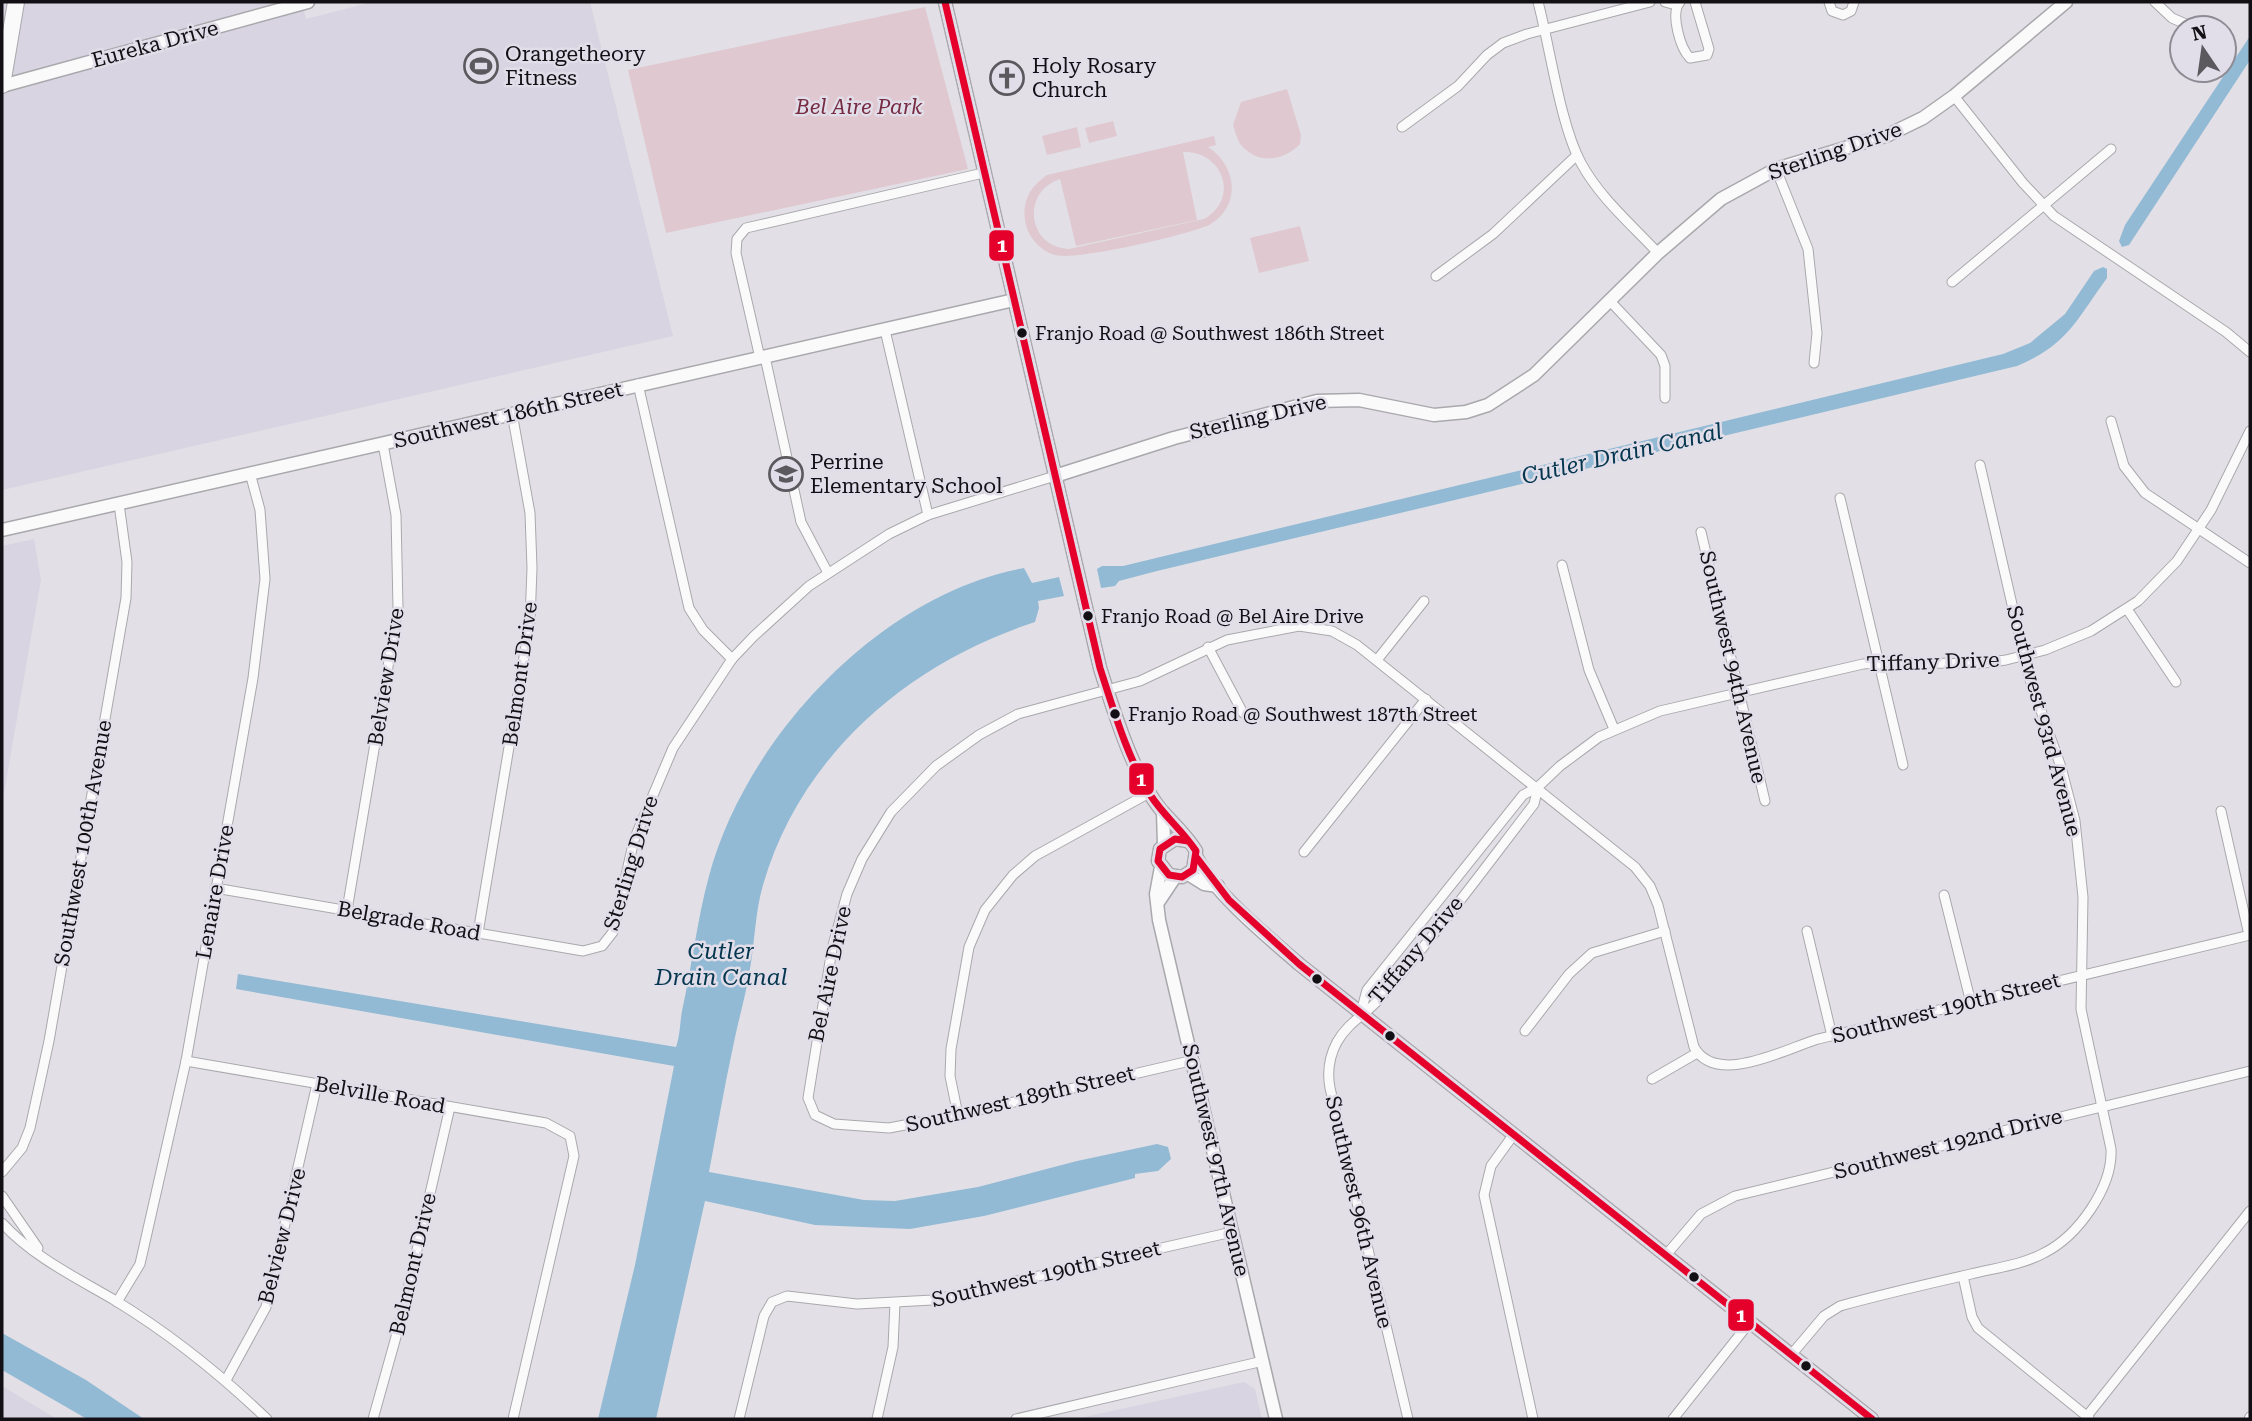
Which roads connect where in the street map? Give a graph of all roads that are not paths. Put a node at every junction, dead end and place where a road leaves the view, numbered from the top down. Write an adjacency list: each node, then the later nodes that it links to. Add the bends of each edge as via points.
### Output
1 (16, 2): 15 (highway)
2 (308, 2): 15 (street, Eureka Drive)
3 (945, 2): 21 (street)
4 (1538, 2): 14 (street)
5 (1650, 2): 14 (street)
6 (1665, 2): 12 (street)
7 (1695, 2): 12 (street, via 1709,45 1702,59 1686,55 1675,14)
8 (1829, 2): 9 (street, via 1832,11 1843,15 1851,11)
9 (1854, 2)
10 (2065, 2): 16 (street, Sterling Drive)
11 (2155, 2): 13 (street)
12 (1678, 3)
13 (2168, 14)
14 (1545, 29): 17 (street, via 1495,48 1458,86); 19 (street)
15 (2, 85)
16 (1954, 96): 20 (street, Sterling Drive, via 1888,135); 22 (street)
17 (1402, 127)
18 (2111, 149): 22 (street)
19 (1577, 155): 23 (street, via 1597,188); 24 (street, via 1493,234)
20 (1776, 169): 23 (street, Sterling Drive, via 1721,199); 31 (street, via 1808,249 1817,333)
21 (983, 173): 26 (street); 30 (street, via 752,224 743,230 736,253)
22 (2044, 207): 25 (street); 29 (street)
23 (1658, 253): 27 (street, Sterling Drive)
24 (1436, 276)
25 (1952, 282)
26 (1014, 300): 28 (street, Southwest 186th Street); 40 (street)
27 (1609, 300): 33 (street, via 1661,355); 40 (street, Sterling Drive, via 1520,386 1477,409 1434,415 1359,400 1317,401 1174,438)
28 (885, 330): 30 (street, Southwest 186th Street); 43 (street)
29 (2250, 352)
30 (762, 357): 32 (street, Southwest 186th Street); 49 (street, via 801,522)
31 (1814, 363)
32 (638, 384): 34 (street, Southwest 186th Street); 54 (street, via 689,608)
33 (1665, 398)
34 (512, 413): 37 (street, Southwest 186th Street); 82 (street, Belmont Drive, via 530,513 530,621)
35 (2111, 421): 45 (street, via 2120,455 2137,484)
36 (2250, 431): 45 (street, Tiffany Drive)
37 (383, 444): 39 (street, Southwest 186th Street); 79 (street, Belview Drive, via 396,515 398,607)
38 (1980, 465): 53 (street, Southwest 93rd Avenue)
39 (250, 473): 42 (street, Southwest 186th Street); 76 (street, Lenaire Drive, via 262,529 264,601)
40 (1055, 476): 43 (street, Sterling Drive); 58 (street)
41 (1840, 498): 56 (street)
42 (119, 505): 44 (street, Southwest 186th Street); 101 (street, Southwest 100th Avenue, via 127,562 126,598 50,1033 30,1128 22,1148)
43 (928, 514): 49 (street, Sterling Drive, via 877,540)
44 (2, 530)
45 (2199, 531): 47 (street); 51 (street, Tiffany Drive, via 2163,578)
46 (1701, 532): 59 (street, Southwest 94th Avenue)
47 (2250, 563)
48 (1562, 565): 62 (street, via 1588,670)
49 (828, 573): 54 (street, Sterling Drive, via 782,609)
50 (1424, 601): 55 (street)
51 (2127, 609): 53 (street, Tiffany Drive, via 2075,639); 57 (street)
52 (1208, 647): 55 (street, Bel Aire Drive, via 1266,630 1299,626 1342,635); 58 (street, Bel Aire Drive, via 1152,677); 61 (street)
53 (2024, 656): 56 (street, Tiffany Drive, via 1976,664); 85 (street, Southwest 93rd Avenue, via 2075,821 2083,897)
54 (732, 659): 84 (street, Sterling Drive, via 686,726 653,789 634,840 613,932)
55 (1377, 660): 60 (street, Bel Aire Drive)
56 (1879, 662): 59 (street, Tiffany Drive); 63 (street)
57 (2176, 682)
58 (1107, 690): 65 (street); 96 (street, Bel Aire Drive, via 1037,707 995,725 936,765 891,812 857,870 839,920 810,1076)
59 (1740, 693): 62 (street, Tiffany Drive, via 1660,711); 66 (street, Southwest 94th Avenue)
60 (1426, 699): 64 (street, Bel Aire Drive); 71 (street)
61 (1243, 713)
62 (1614, 729): 64 (street, Tiffany Drive, via 1571,757)
63 (1903, 765)
64 (1538, 787): 80 (street, Bel Aire Drive, via 1641,873 1655,895); 87 (street, Tiffany Drive, via 1534,804 1502,845 1380,999); 87 (street, Tiffany Drive, via 1523,795 1367,990)
65 (1152, 792): 68 (street); 99 (street, via 1035,856 985,910 969,947 951,1049 950,1076)
66 (1765, 801)
67 (2221, 811): 83 (street)
68 (1163, 812): 69 (street); 70 (street)
69 (1188, 841): 70 (street, via 1175,839); 72 (street)
70 (1164, 844): 73 (street, via 1158,855)
71 (1304, 852)
72 (1197, 858): 74 (street); 75 (street)
73 (1161, 867): 74 (street); 78 (street, Southwest 97th Avenue, via 1156,889)
74 (1182, 876): 75 (street); 78 (street)
75 (1218, 886): 87 (street, via 1272,940)
76 (215, 888): 79 (street, Belgrade Road); 92 (street, Lenaire Drive)
77 (1944, 895): 86 (street)
78 (1159, 901): 91 (street, Southwest 97th Avenue, via 1159,920)
79 (347, 910): 82 (street, Belgrade Road)
80 (1665, 931): 88 (street, via 1591,953); 90 (street, Bel Aire Drive)
81 (1807, 931): 89 (street)
82 (478, 933): 84 (street, Belgrade Road, via 583,951)
83 (2250, 935): 85 (street, Southwest 190th Street)
84 (602, 946)
85 (2081, 976): 86 (street, Southwest 190th Street); 98 (street, Southwest 93rd Avenue, via 2082,1022)
86 (1971, 1003): 89 (street, Southwest 190th Street)
87 (1361, 1012): 100 (street); 123 (street, Southwest 96th Avenue, via 1337,1042 1328,1078)
88 (1525, 1031)
89 (1832, 1036): 90 (street, Southwest 190th Street, via 1731,1066 1717,1065)
90 (1697, 1053): 94 (street)
91 (1194, 1060): 99 (street, Southwest 189th Street); 105 (street, Southwest 97th Avenue)
92 (186, 1061): 95 (street, Belville Road); 109 (street, Lenaire Drive, via 140,1264)
93 (2250, 1072): 98 (street, Southwest 192nd Drive)
94 (1652, 1079)
95 (317, 1084): 97 (street, Belville Road); 114 (street, Belview Drive, via 266,1307)
96 (810, 1106): 99 (street, Southwest 189th Street, via 826,1121 855,1128 900,1127)
97 (450, 1107): 117 (street, Belmont Drive); 118 (street, Belville Road, via 546,1123 570,1136 574,1156)
98 (2101, 1107): 106 (street, Southwest 192nd Drive, via 1724,1200 1701,1214); 108 (street, Southwest 93rd Avenue, via 2111,1149 2108,1178 2081,1218 2051,1250)
99 (958, 1115)
100 (1514, 1134): 106 (street); 124 (street, via 1490,1166 1483,1195)
101 (2, 1172)
102 (2, 1196): 107 (street)
103 (2250, 1211): 115 (street)
104 (2, 1223): 107 (street)
105 (1233, 1232): 110 (street, Southwest 190th Street, via 951,1297); 113 (street, Southwest 97th Avenue)
106 (1667, 1255): 111 (street)
107 (45, 1258): 109 (street)
108 (1963, 1276): 112 (street, via 1840,1306 1824,1316); 115 (street, via 1978,1328)
109 (117, 1302): 114 (street)
110 (895, 1303): 119 (street, Southwest 190th Street, via 844,1303 791,1295 775,1300 764,1316); 120 (street, via 894,1343)
111 (1750, 1322): 112 (street); 125 (street)
112 (1791, 1355): 126 (street)
113 (1263, 1362): 121 (street); 122 (street, Southwest 97th Avenue)
114 (226, 1380): 116 (street)
115 (2089, 1418)
116 (267, 1419)
117 (373, 1419)
118 (513, 1419)
119 (739, 1419)
120 (877, 1419)
121 (1016, 1419)
122 (1276, 1419)
123 (1408, 1419)
124 (1533, 1419)
125 (1673, 1419)
126 (1872, 1419)

